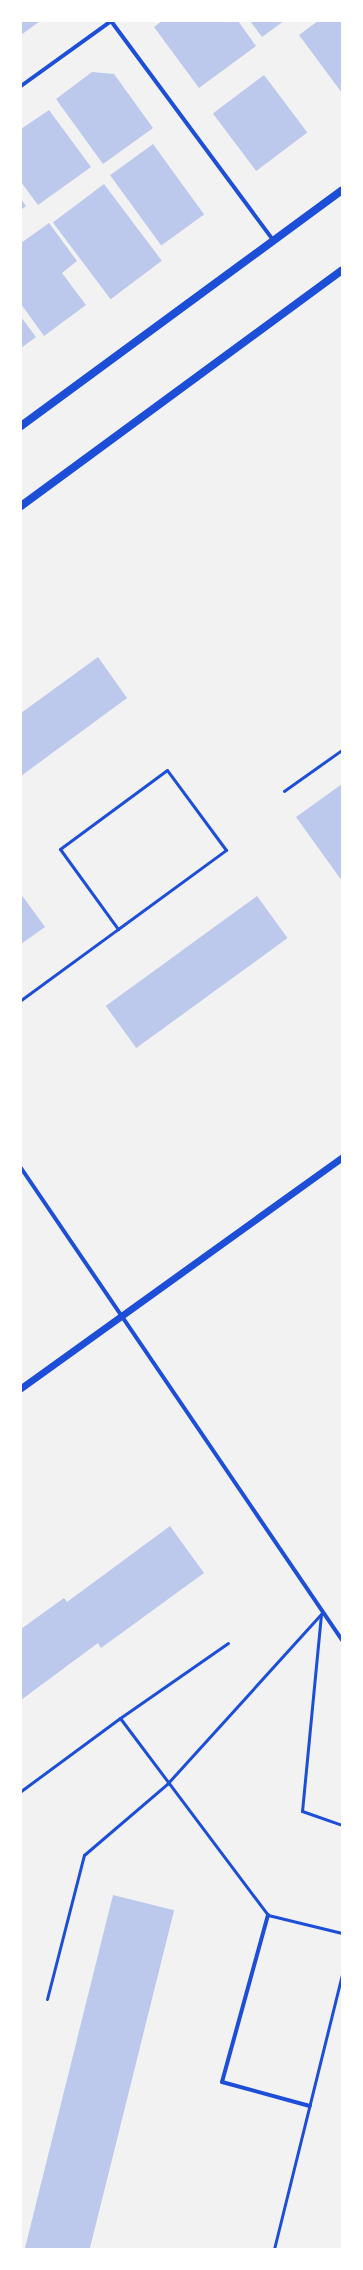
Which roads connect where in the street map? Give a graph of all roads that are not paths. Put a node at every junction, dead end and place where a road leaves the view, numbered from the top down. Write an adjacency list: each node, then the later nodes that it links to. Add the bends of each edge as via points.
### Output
1 (111, 21): 2 (street); 4 (street)
2 (21, 86)
3 (342, 190): 4 (main road)
4 (273, 240): 6 (main road)
5 (342, 270): 7 (main road)
6 (21, 426)
7 (21, 506)
8 (118, 929): 8 (lane, via 60,849 167,770 226,850); 9 (lane)
9 (21, 1000)
10 (342, 1157): 12 (street)
11 (21, 1168): 12 (street)
12 (124, 1316): 13 (street); 14 (street)
13 (21, 1388)
14 (321, 1614): 15 (street); 18 (lane); 20 (lane, via 302,1811)
15 (342, 1640)
16 (228, 1644): 17 (lane)
17 (120, 1718): 18 (lane); 19 (lane)
18 (167, 1784): 21 (lane); 24 (lane, via 84,1855)
19 (21, 1791)
20 (342, 1825)
21 (268, 1915): 22 (lane); 25 (street, via 222,2082)
22 (342, 1933)
23 (342, 1975): 25 (lane)
24 (47, 1998)
25 (310, 2106): 26 (lane)
26 (274, 2249)

